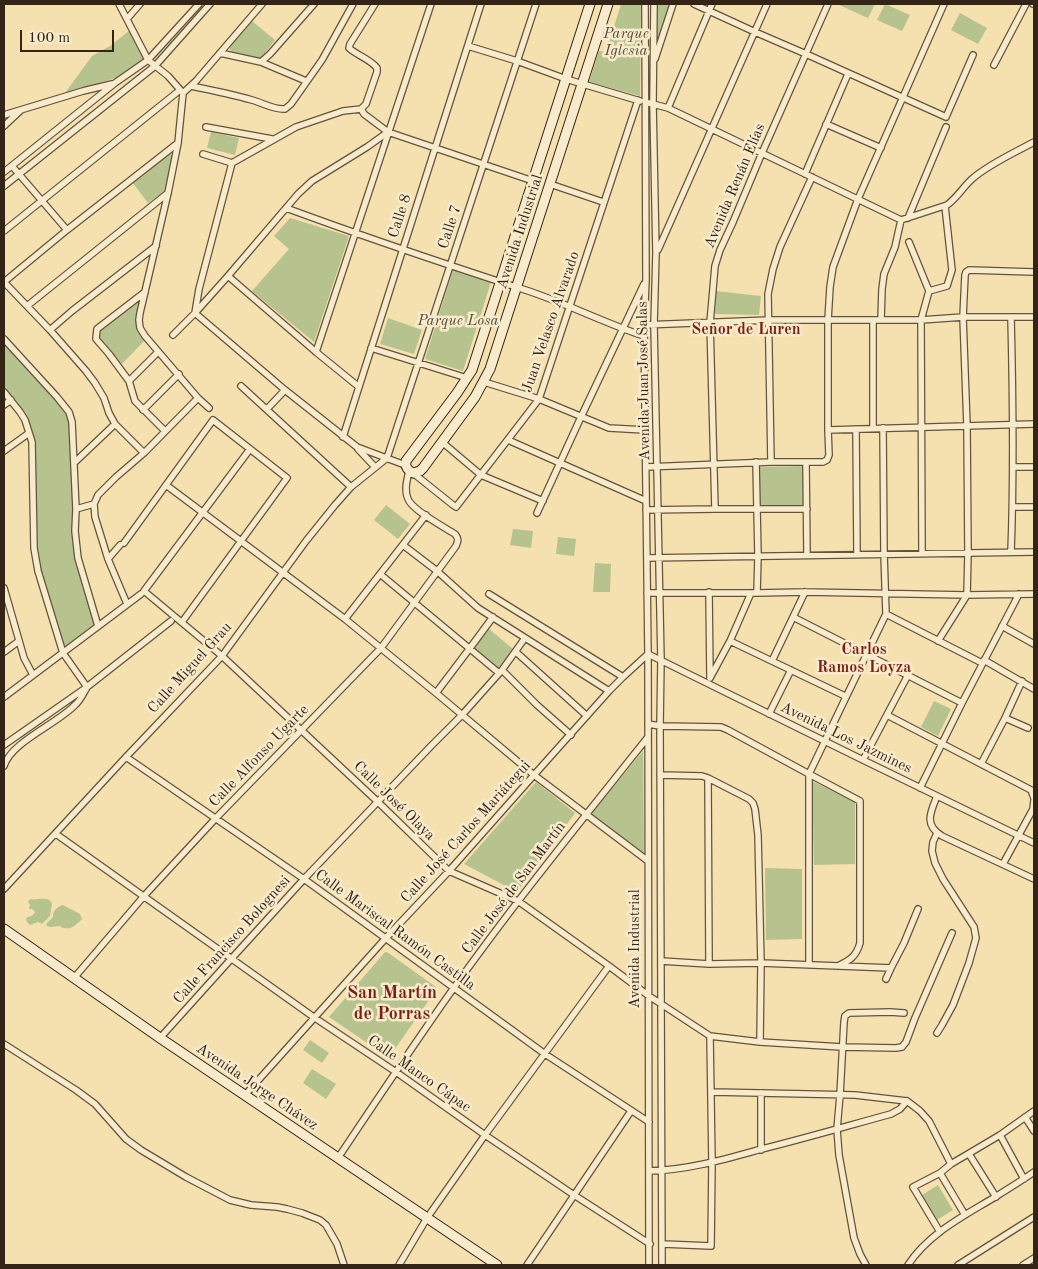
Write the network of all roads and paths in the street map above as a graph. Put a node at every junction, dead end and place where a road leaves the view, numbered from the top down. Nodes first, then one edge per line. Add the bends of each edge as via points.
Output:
1 (119, 4) edge
2 (140, 4) edge
3 (199, 4) edge
4 (210, 4) edge
5 (262, 4) edge
6 (314, 4) edge
7 (353, 4) edge
8 (375, 4) edge
9 (431, 4) edge
10 (481, 4) edge
11 (536, 4) edge
12 (590, 4) edge
13 (608, 4) edge
14 (645, 4) edge
15 (654, 4) edge
16 (673, 4) edge
17 (694, 4) edge
18 (712, 4) edge
19 (768, 4) edge
20 (828, 4) edge
21 (944, 4) edge
22 (1026, 4) edge
23 (709, 10) junction
24 (127, 19) junction
25 (755, 32) junction
26 (468, 46) junction
27 (220, 54) junction
28 (806, 54) junction
29 (973, 55) dead end
30 (148, 60) junction
31 (261, 62) junction
32 (517, 62) junction
33 (653, 65) junction
34 (994, 65) dead end
35 (155, 66) junction
36 (848, 74) junction
37 (566, 79) junction
38 (306, 81) junction
39 (115, 83) junction
40 (582, 84) junction
41 (191, 86) junction
42 (84, 91) junction
43 (182, 91) junction
44 (903, 97) junction
45 (638, 100) junction
46 (91, 102) junction
47 (645, 102) junction
48 (653, 104) junction
49 (361, 108) junction
50 (668, 108) junction
51 (21, 110) junction
52 (4, 115) edge
53 (826, 124) junction
54 (4, 126) edge
55 (206, 127) dead end
56 (946, 127) dead end
57 (712, 129) junction
58 (388, 132) junction
59 (272, 139) junction
60 (1034, 142) edge
61 (178, 143) junction
62 (881, 148) junction
63 (435, 149) junction
64 (762, 153) junction
65 (203, 154) dead end
66 (232, 163) junction
67 (483, 164) junction
68 (12, 166) junction
69 (4, 172) edge
70 (18, 174) junction
71 (805, 174) junction
72 (655, 176) junction
73 (646, 177) junction
74 (812, 177) junction
75 (533, 181) junction
76 (550, 184) junction
77 (4, 186) edge
78 (168, 194) junction
79 (858, 199) junction
80 (42, 200) junction
81 (603, 202) junction
82 (945, 206) junction
83 (286, 208) junction
84 (908, 218) junction
85 (901, 220) junction
86 (67, 230) junction
87 (4, 231) edge
88 (355, 233) junction
89 (909, 242) dead end
90 (156, 246) junction
91 (403, 250) junction
92 (656, 253) junction
93 (450, 264) junction
94 (1034, 272) edge
95 (228, 276) junction
96 (646, 280) junction
97 (4, 282) edge
98 (500, 282) junction
99 (517, 287) junction
100 (929, 291) junction
101 (145, 292) junction
102 (28, 306) junction
103 (570, 307) junction
104 (195, 313) junction
105 (1034, 317) edge
106 (964, 318) junction
107 (1011, 318) junction
108 (769, 320) junction
109 (828, 320) junction
110 (873, 320) junction
111 (881, 320) junction
112 (922, 320) junction
113 (710, 323) junction
114 (644, 325) junction
115 (654, 325) junction
116 (623, 329) junction
117 (50, 330) junction
118 (172, 335) dead end
119 (644, 336) junction
120 (4, 339) edge
121 (371, 348) junction
122 (158, 352) junction
123 (316, 352) junction
124 (418, 362) junction
125 (179, 374) junction
126 (467, 378) junction
127 (129, 381) junction
128 (484, 382) junction
129 (241, 386) dead end
130 (359, 387) junction
131 (285, 390) junction
132 (4, 392) edge
133 (198, 398) junction
134 (539, 399) junction
135 (11, 400) junction
136 (4, 405) edge
137 (208, 408) dead end
138 (267, 409) junction
139 (143, 410) junction
140 (581, 417) junction
141 (115, 424) junction
142 (1034, 424) edge
143 (1013, 425) junction
144 (967, 426) junction
145 (922, 427) junction
146 (873, 428) junction
147 (882, 428) junction
148 (856, 429) junction
149 (645, 430) junction
150 (828, 430) junction
151 (165, 431) junction
152 (30, 433) junction
153 (343, 437) junction
154 (508, 440) junction
155 (442, 442) junction
156 (357, 447) junction
157 (250, 449) junction
158 (4, 451) edge
159 (144, 454) junction
160 (387, 458) junction
161 (756, 462) junction
162 (771, 462) junction
163 (806, 462) junction
164 (74, 463) junction
165 (560, 463) junction
166 (713, 464) junction
167 (375, 467) junction
168 (646, 467) junction
169 (657, 467) junction
170 (1013, 467) junction
171 (1034, 467) edge
172 (409, 470) junction
173 (481, 475) junction
174 (166, 485) junction
175 (351, 488) junction
176 (543, 501) junction
177 (646, 501) junction
178 (94, 504) junction
179 (1013, 507) junction
180 (1034, 507) edge
181 (76, 508) junction
182 (715, 508) junction
183 (756, 509) junction
184 (807, 509) junction
185 (646, 510) junction
186 (658, 510) junction
187 (203, 513) junction
188 (537, 513) dead end
189 (426, 515) junction
190 (241, 541) junction
191 (403, 545) junction
192 (968, 552) junction
193 (1011, 552) junction
194 (1034, 552) edge
195 (922, 553) junction
196 (857, 554) junction
197 (884, 554) junction
198 (807, 555) junction
199 (758, 556) junction
200 (647, 558) junction
201 (659, 558) junction
202 (108, 559) junction
203 (437, 571) junction
204 (284, 572) junction
205 (380, 574) junction
206 (4, 588) edge
207 (710, 592) junction
208 (806, 592) junction
209 (143, 593) junction
210 (647, 593) junction
211 (660, 593) junction
212 (754, 593) junction
213 (489, 594) dead end
214 (885, 594) junction
215 (1019, 594) junction
216 (966, 595) junction
217 (1032, 596) edge
218 (415, 602) junction
219 (127, 604) junction
220 (6, 605) edge
221 (886, 614) junction
222 (492, 617) junction
223 (793, 617) junction
224 (345, 619) junction
225 (171, 621) dead end
226 (182, 622) junction
227 (98, 626) junction
228 (1002, 626) junction
229 (525, 638) junction
230 (19, 641) junction
231 (730, 641) junction
232 (938, 641) junction
233 (1034, 644) edge
234 (380, 648) junction
235 (470, 648) junction
236 (4, 652) edge
237 (516, 652) junction
238 (63, 653) junction
239 (648, 654) junction
240 (867, 654) junction
241 (222, 656) junction
242 (661, 659) junction
243 (772, 662) junction
244 (983, 662) junction
245 (791, 670) junction
246 (501, 672) junction
247 (33, 675) junction
248 (908, 675) junction
249 (623, 677) junction
250 (710, 681) junction
251 (1022, 681) junction
252 (87, 687) junction
253 (1034, 689) edge
254 (609, 691) junction
255 (436, 693) junction
256 (845, 696) junction
257 (4, 697) edge
258 (962, 703) junction
259 (769, 714) junction
260 (462, 715) junction
261 (887, 715) junction
262 (587, 716) junction
263 (1005, 718) junction
264 (648, 724) junction
265 (660, 726) junction
266 (1028, 728) dead end
267 (301, 730) junction
268 (570, 735) junction
269 (648, 737) junction
270 (825, 740) junction
271 (942, 744) junction
272 (4, 745) edge
273 (126, 757) junction
274 (863, 760) junction
275 (982, 764) junction
276 (4, 766) edge
277 (809, 774) junction
278 (534, 775) junction
279 (660, 775) junction
280 (708, 778) junction
281 (920, 788) junction
282 (937, 796) junction
283 (1034, 799) edge
284 (378, 802) junction
285 (586, 815) junction
286 (216, 818) junction
287 (937, 833) junction
288 (56, 834) junction
289 (1019, 835) junction
290 (1034, 843) edge
291 (648, 861) junction
292 (1003, 864) junction
293 (449, 871) junction
294 (1034, 879) edge
295 (304, 880) junction
296 (4, 889) edge
297 (144, 896) junction
298 (518, 901) junction
299 (918, 909) dead end
300 (4, 929) edge
301 (952, 933) dead end
302 (385, 939) junction
303 (232, 958) junction
304 (661, 961) junction
305 (761, 963) junction
306 (709, 964) junction
307 (809, 965) junction
308 (609, 966) junction
309 (838, 966) junction
310 (891, 968) junction
311 (74, 978) junction
312 (886, 979) dead end
313 (454, 988) junction
314 (649, 996) junction
315 (662, 1005) junction
316 (904, 1013) dead end
317 (315, 1018) junction
318 (937, 1033) dead end
319 (710, 1036) junction
320 (160, 1038) junction
321 (760, 1042) junction
322 (4, 1044) edge
323 (842, 1047) junction
324 (545, 1054) junction
325 (396, 1072) junction
326 (712, 1092) junction
327 (761, 1094) junction
328 (244, 1095) junction
329 (840, 1095) junction
330 (907, 1102) junction
331 (631, 1111) junction
332 (1034, 1111) edge
333 (1025, 1117) junction
334 (649, 1122) junction
335 (837, 1129) junction
336 (1034, 1131) edge
337 (1000, 1135) junction
338 (485, 1136) junction
339 (761, 1150) junction
340 (969, 1154) junction
341 (338, 1158) junction
342 (712, 1163) junction
343 (951, 1164) junction
344 (662, 1170) junction
345 (649, 1171) junction
346 (1034, 1172) edge
347 (940, 1173) junction
348 (1024, 1179) junction
349 (574, 1196) junction
350 (996, 1197) junction
351 (965, 1215) junction
352 (1034, 1217) edge
353 (426, 1218) junction
354 (940, 1232) junction
355 (650, 1244) junction
356 (663, 1244) junction
357 (1034, 1258) edge
358 (344, 1265) edge
359 (399, 1265) edge
360 (497, 1265) edge
361 (528, 1265) edge
362 (649, 1265) edge
363 (662, 1265) edge
364 (863, 1265) edge
365 (908, 1265) edge
366 (958, 1265) edge
367 (1023, 1265) edge

1 - 24 street
2 - 24 street
3 - 30 street
4 - 35 street
5 - 27 street
6 - 31 street
7 - 38 street via 322,60
8 - 49 street via 349,48 377,68 366,104
9 - 58 street
10 - 26 street, Calle 8
11 - 32 street, Calle 7
12 - 37 street, Avenida Industrial
13 - 40 street, Avenida Industrial
14 - 47 street, Avenida Juan José Salas
15 - 33 street, Avenida Juan José Salas
16 - 33 street
17 - 23 street
18 - 23 street
19 - 25 street
20 - 28 street, Avenida Renán Elías
21 - 44 street
22 - 34 street
23 - 25 street
23 - 50 street
24 - 30 street
25 - 28 street
25 - 57 street
26 - 32 street
26 - 63 street, Calle 8
27 - 31 street
27 - 41 street
28 - 36 street
28 - 64 street, Avenida Renán Elías
29 - 44 street via 946,117
30 - 35 street
30 - 39 street
31 - 38 street
32 - 37 street
32 - 67 street, Calle 7
33 - 48 street, Avenida Juan José Salas
35 - 43 street
35 - 70 street
36 - 44 street
36 - 53 street
37 - 40 street
37 - 75 street, Avenida Industrial
38 - 41 street via 291,104 279,110
39 - 42 street
39 - 46 street
40 - 45 street
40 - 76 street, Avenida Industrial
41 - 43 street
42 - 46 street
42 - 51 street
43 - 61 street
43 - 80 street
44 - 62 street
45 - 47 street
45 - 81 street, Juan Velasco Alvarado
46 - 68 street
47 - 48 street
47 - 73 street, Avenida Juan José Salas
48 - 50 street
48 - 72 street, Avenida Juan José Salas
49 - 58 street
49 - 59 street via 296,127
50 - 57 street
51 - 52 street
51 - 54 street
53 - 62 street
53 - 71 street
55 - 59 street
56 - 84 street
57 - 64 street
57 - 92 street
58 - 63 street
58 - 83 street via 312,181
58 - 88 street
59 - 66 street
60 - 82 street via 981,172
61 - 78 street
61 - 86 street
62 - 79 street
63 - 67 street
63 - 91 street, Calle 8
64 - 71 street
64 - 113 street, Avenida Renán Elías via 720,250 714,273
65 - 66 street
66 - 104 street
67 - 75 street
67 - 93 street, Calle 7
68 - 69 street
68 - 70 street
70 - 77 street
70 - 80 street
71 - 74 street
72 - 73 street
72 - 92 street, Avenida Juan José Salas
73 - 96 street, Avenida Juan José Salas
74 - 79 street
74 - 108 street via 776,259 768,294
75 - 98 street, Avenida Industrial
76 - 81 street
76 - 99 street, Avenida Industrial
78 - 90 street
78 - 102 street
79 - 85 street
79 - 109 street via 833,267
80 - 86 street
80 - 87 street
81 - 103 street, Juan Velasco Alvarado
82 - 84 street
82 - 100 street via 952,270 947,286
83 - 88 street
83 - 95 street
84 - 85 street
85 - 111 street via 895,248 884,274
86 - 97 street
88 - 91 street
88 - 123 street
89 - 100 street
90 - 101 street
90 - 117 street
91 - 93 street
91 - 121 street, Calle 8
92 - 96 street
92 - 115 street, Avenida Juan José Salas
93 - 98 street
93 - 124 street, Calle 7
94 - 106 street via 969,270 966,272
95 - 104 street
95 - 123 street
96 - 114 street, Avenida Juan José Salas
96 - 116 street
97 - 102 street
98 - 99 street
98 - 126 street, Avenida Industrial
99 - 103 street
99 - 128 street, Avenida Industrial
100 - 112 street
101 - 122 street via 140,328
101 - 127 street via 97,329 95,334
102 - 117 street
103 - 116 street
103 - 134 street, Juan Velasco Alvarado
104 - 118 street
104 - 131 street
105 - 107 street
106 - 107 street
106 - 112 street
106 - 144 street
107 - 143 street
108 - 109 street
108 - 113 street
108 - 162 street
109 - 110 street
109 - 150 street
110 - 111 street
110 - 146 street
111 - 112 street
112 - 145 street
113 - 115 street
113 - 166 street, Avenida Renán Elías
114 - 115 street
114 - 119 street, Avenida Juan José Salas
115 - 169 street, Avenida Juan José Salas
116 - 119 street
116 - 140 street
117 - 141 street via 95,383
119 - 149 street, Avenida Juan José Salas
120 - 164 street via 69,412
121 - 124 street
121 - 130 street, Calle 8
122 - 125 street
122 - 127 street
123 - 130 street
124 - 126 street
124 - 160 street, Calle 7
125 - 133 street
125 - 139 street
126 - 172 street, Avenida Industrial via 406,461
127 - 139 street via 135,401
128 - 134 street
128 - 155 street, Avenida Industrial
129 - 138 street
130 - 153 street, Calle 8
131 - 138 street
131 - 153 street
132 - 135 street
133 - 137 street
133 - 151 street
134 - 140 street
134 - 154 street, Juan Velasco Alvarado
135 - 136 street
135 - 152 street
138 - 175 street
139 - 151 street
140 - 149 street via 609,428
140 - 165 street
141 - 159 street
141 - 164 street
142 - 143 street
143 - 144 street
143 - 170 street
144 - 145 street
144 - 192 street
145 - 147 street
145 - 195 street
146 - 147 street
146 - 148 street
147 - 197 street
148 - 150 street
148 - 196 street
149 - 168 street, Avenida Juan José Salas
150 - 163 street via 830,455 827,460
151 - 159 street
152 - 158 street
152 - 238 street via 34,548
153 - 156 street
154 - 165 street
154 - 173 street, Juan Velasco Alvarado
155 - 172 street, Avenida Industrial via 420,471
155 - 173 street
156 - 160 street
156 - 167 street
157 - 174 street via 213,420
157 - 187 street
157 - 190 street via 287,478
159 - 178 street via 116,477
160 - 167 street, Calle Miguel Grau
160 - 172 street
161 - 162 street
161 - 166 street
161 - 183 street
162 - 163 street
163 - 184 street
164 - 181 street
165 - 176 street
165 - 177 street
166 - 169 street
166 - 182 street, Avenida Renán Elías
167 - 175 street, Calle Miguel Grau
168 - 169 street
168 - 177 street, Avenida Juan José Salas
169 - 186 street, Avenida Juan José Salas
170 - 171 street
170 - 179 street
172 - 173 street, Juan Velasco Alvarado via 456,507
172 - 189 street via 408,499
173 - 176 street
174 - 187 street
174 - 202 street
175 - 204 street, Calle Miguel Grau
176 - 188 street
177 - 185 street, Avenida Juan José Salas
178 - 181 street
178 - 202 street
179 - 180 street
179 - 193 street
181 - 227 street via 78,558
182 - 183 street
182 - 186 street
183 - 184 street
183 - 199 street
184 - 198 street
185 - 186 street
185 - 200 street, Avenida Juan José Salas
186 - 201 street, Avenida Juan José Salas
187 - 190 street
187 - 209 street
189 - 191 street
189 - 203 street, Calle Alfonso Ugarte via 455,534 458,540
190 - 204 street
190 - 226 street
191 - 203 street
191 - 205 street
192 - 193 street
192 - 195 street
192 - 216 street
193 - 194 street
195 - 197 street
196 - 197 street
196 - 198 street
197 - 214 street
198 - 199 street
199 - 201 street
199 - 212 street
200 - 201 street
200 - 210 street, Avenida Juan José Salas
201 - 211 street, Avenida Juan José Salas
202 - 219 street
203 - 218 street, Calle Alfonso Ugarte
203 - 222 street
204 - 224 street
204 - 241 street, Calle Miguel Grau
205 - 218 street
205 - 224 street
206 - 220 street
207 - 211 street
207 - 212 street
207 - 250 street
208 - 212 street
208 - 214 street
208 - 223 street
209 - 219 street
209 - 226 street, Calle José Olaya
210 - 211 street
210 - 239 street, Avenida Juan José Salas
211 - 242 street, Avenida Juan José Salas
212 - 231 street
213 - 249 street
214 - 216 street
214 - 221 street
215 - 216 street
215 - 217 street
215 - 228 street
216 - 232 street
218 - 234 street, Calle Alfonso Ugarte
218 - 235 street
219 - 227 street
220 - 230 street
221 - 232 street
221 - 240 street
222 - 229 street
222 - 235 street
223 - 240 street
223 - 243 street
224 - 234 street
225 - 252 street
226 - 241 street, Calle José Olaya
227 - 238 street
228 - 233 street
228 - 244 street
229 - 237 street, Calle Francisco Bolognesi
229 - 254 street
230 - 236 street
230 - 247 street
231 - 243 street
231 - 250 street
232 - 244 street
234 - 255 street
234 - 267 street, Calle Alfonso Ugarte
235 - 246 street
235 - 255 street
237 - 246 street, Calle Francisco Bolognesi
237 - 262 street
238 - 247 street
238 - 252 street
239 - 242 street, Avenida Los Jazmines
239 - 249 street, Calle José Carlos Mariátegui
239 - 264 street, Avenida Industrial
240 - 248 street
240 - 256 street
241 - 267 street, Calle José Olaya
241 - 273 street, Calle Miguel Grau
242 - 250 street, Avenida Los Jazmines
242 - 265 street, Avenida Juan José Salas
243 - 245 street
244 - 251 street
244 - 258 street
245 - 256 street
245 - 259 street
246 - 260 street, Calle Francisco Bolognesi
246 - 268 street
247 - 257 street
248 - 258 street
248 - 261 street
249 - 254 street, Calle José Carlos Mariátegui
250 - 259 street, Avenida Los Jazmines
251 - 253 street
251 - 263 street
252 - 272 street
252 - 276 street via 76,705 24,742
254 - 262 street, Calle José Carlos Mariátegui
255 - 260 street
256 - 270 street
258 - 271 street
259 - 270 street, Avenida Los Jazmines
260 - 278 street
260 - 284 street, Calle Francisco Bolognesi
261 - 271 street
261 - 274 street
262 - 268 street, Calle José Carlos Mariátegui
263 - 266 street
263 - 275 street
264 - 265 street
264 - 269 street, Avenida Industrial
265 - 277 street via 720,727
265 - 279 street, Avenida Juan José Salas
267 - 284 street, Calle José Olaya
267 - 286 street, Calle Alfonso Ugarte
268 - 278 street, Calle José Carlos Mariátegui
269 - 285 street, Calle José de San Martín
269 - 291 street, Avenida Industrial
270 - 274 street, Avenida Los Jazmines
270 - 277 street
271 - 275 street
271 - 281 street
273 - 286 street, Calle Mariscal Ramón Castilla
273 - 288 street, Calle Miguel Grau
274 - 281 street, Avenida Los Jazmines
275 - 283 street via 1031,790
277 - 307 street
277 - 309 street via 860,801 860,943 851,959
278 - 285 street
278 - 293 street, Calle José Carlos Mariátegui
279 - 280 street
279 - 304 street, Avenida Juan José Salas
280 - 305 street via 749,799 755,809
280 - 306 street
281 - 282 street, Avenida Los Jazmines
282 - 287 street via 930,821
282 - 289 street, Avenida Los Jazmines
283 - 289 street via 1033,808
284 - 293 street, Calle José Olaya
284 - 295 street, Calle Francisco Bolognesi
285 - 291 street
285 - 298 street, Calle José de San Martín
286 - 295 street, Calle Mariscal Ramón Castilla
286 - 297 street, Calle Alfonso Ugarte
287 - 292 street
287 - 318 street via 932,851 935,863 974,927 976,938 953,1005
288 - 296 street, Calle Miguel Grau
288 - 297 street, Calle Manco Cápac
289 - 290 street, Avenida Los Jazmines
289 - 292 street
291 - 314 street, Avenida Industrial
292 - 294 street
293 - 298 street, Calle José Olaya
293 - 302 street, Calle José Carlos Mariátegui
295 - 302 street, Calle Mariscal Ramón Castilla
295 - 303 street, Calle Francisco Bolognesi
297 - 303 street, Calle Manco Cápac
297 - 311 street, Calle Alfonso Ugarte
298 - 308 street, Calle José Olaya
298 - 313 street, Calle José de San Martín
299 - 310 street
300 - 311 street, Avenida Jorge Chávez
301 - 323 street via 902,1047
302 - 313 street, Calle Mariscal Ramón Castilla
302 - 317 street, Calle José Carlos Mariátegui
303 - 317 street, Calle Manco Cápac
303 - 320 street, Calle Francisco Bolognesi
304 - 306 street
304 - 315 street, Avenida Juan José Salas
305 - 306 street
305 - 307 street
305 - 321 street
307 - 309 street
308 - 314 street, Calle José Olaya
308 - 324 street
309 - 310 street
310 - 312 street
311 - 320 street, Avenida Jorge Chávez
313 - 324 street, Calle Mariscal Ramón Castilla
313 - 325 street, Calle José de San Martín
314 - 315 street, Calle José Olaya
314 - 334 street, Avenida Industrial
315 - 319 street, Calle José Olaya
315 - 344 street, Avenida Juan José Salas
316 - 323 street via 849,1013 845,1016
317 - 325 street, Calle Manco Cápac
317 - 328 street, Calle José Carlos Mariátegui
319 - 321 street
319 - 326 street
320 - 328 street, Avenida Jorge Chávez
321 - 323 street
322 - 358 street via 76,1090 99,1108 126,1139 186,1177 230,1200 287,1209 320,1220 334,1238
323 - 329 street
324 - 331 street, Calle Mariscal Ramón Castilla
324 - 338 street
325 - 338 street, Calle Manco Cápac
325 - 341 street, Calle José de San Martín
326 - 327 street
326 - 342 street
327 - 329 street
327 - 339 street
328 - 341 street, Avenida Jorge Chávez
329 - 330 street
329 - 335 street
330 - 335 street via 891,1114
330 - 343 street via 929,1121
331 - 334 street, Calle Mariscal Ramón Castilla
331 - 349 street
332 - 333 street
333 - 336 street
333 - 337 street
334 - 345 street, Avenida Industrial
335 - 339 street
335 - 364 street via 838,1155 854,1238
337 - 340 street
337 - 348 street
338 - 349 street, Calle Manco Cápac
338 - 353 street
339 - 342 street
340 - 343 street
340 - 350 street
341 - 353 street, Avenida Jorge Chávez
342 - 344 street
342 - 356 street via 711,1246
343 - 347 street
344 - 345 street
344 - 356 street, Avenida Juan José Salas
345 - 355 street, Avenida Industrial
346 - 348 street
347 - 351 street
347 - 354 street via 913,1187
348 - 350 street
349 - 355 street, Calle Manco Cápac
349 - 361 street
350 - 351 street
351 - 354 street
352 - 366 street
353 - 359 street
353 - 360 street, Avenida Jorge Chávez
354 - 365 street via 918,1250
355 - 362 street
356 - 363 street, Avenida Juan José Salas
357 - 367 street

